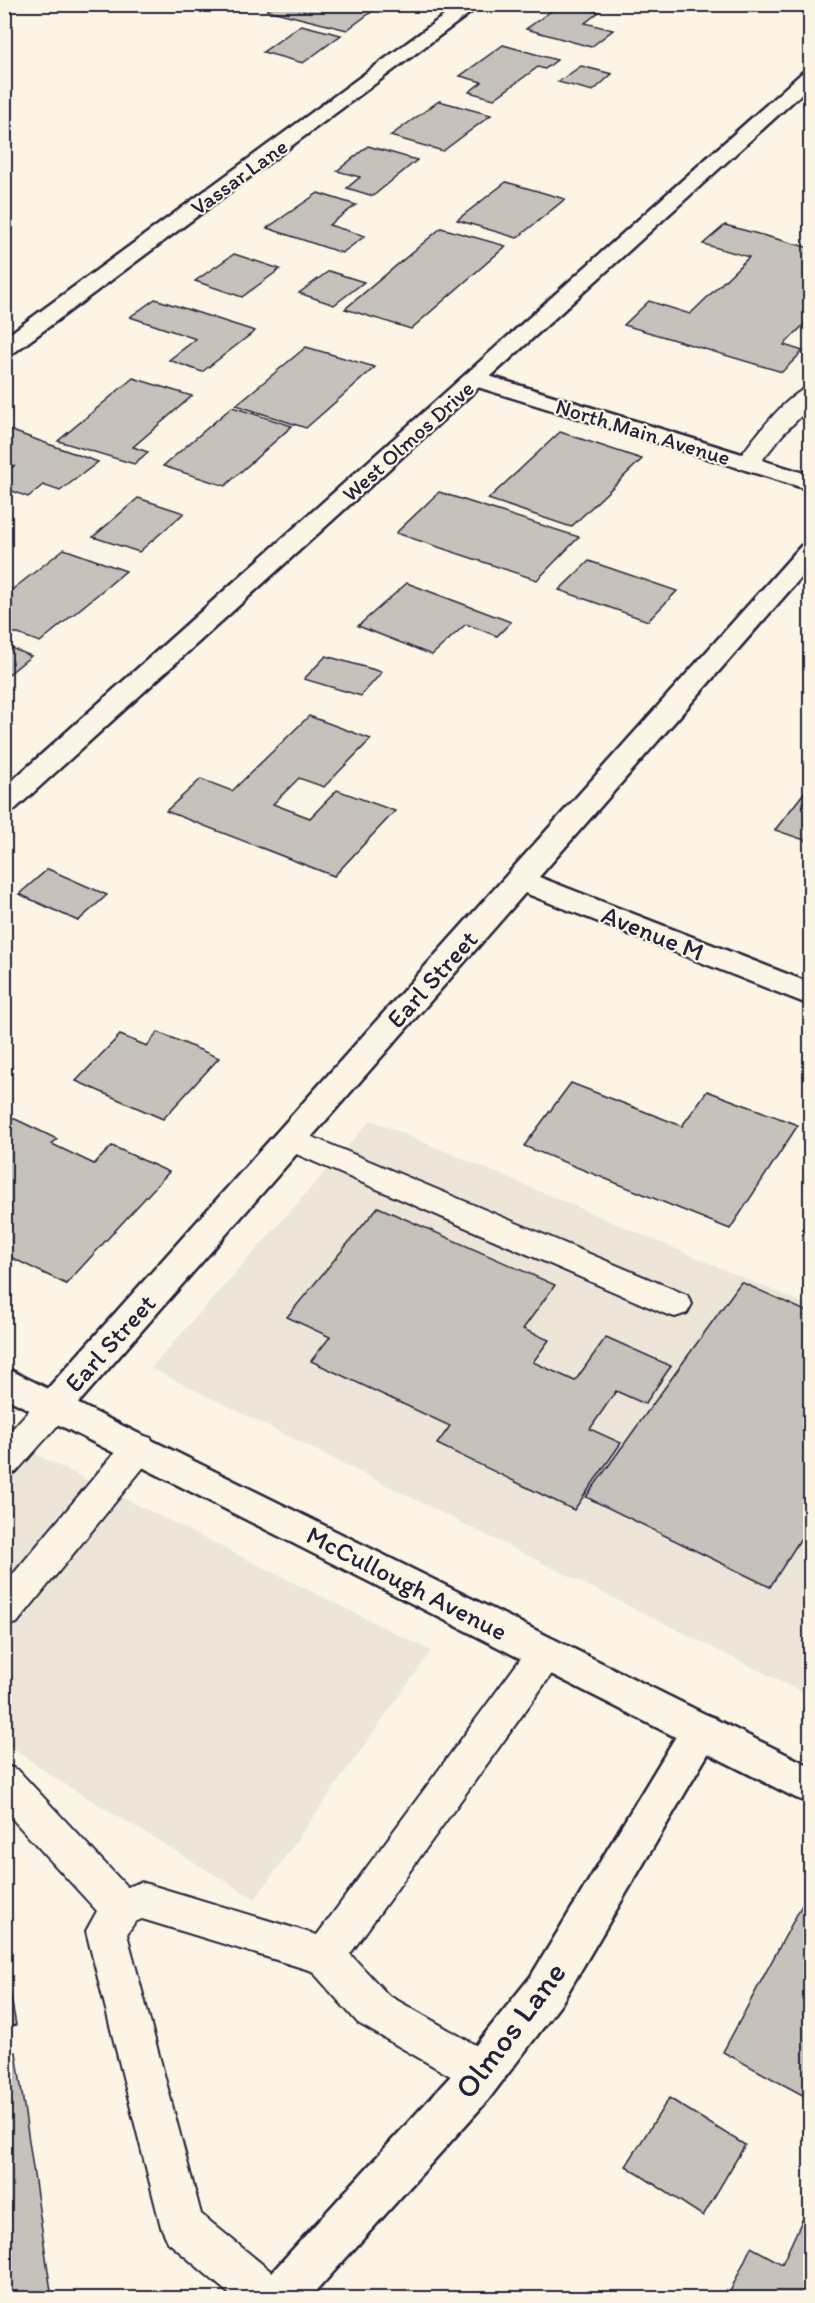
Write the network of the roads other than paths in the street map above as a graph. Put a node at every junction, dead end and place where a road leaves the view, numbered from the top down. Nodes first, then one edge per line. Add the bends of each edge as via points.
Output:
1 (473, 4) edge
2 (810, 76) edge
3 (4, 349) edge
4 (476, 379) junction
5 (810, 393) edge
6 (747, 464) junction
7 (810, 483) edge
8 (810, 552) edge
9 (4, 804) edge
10 (520, 880) junction
11 (799, 990) edge
12 (291, 1139) junction
13 (675, 1304) dead end
14 (4, 1381) edge
15 (54, 1406) junction
16 (139, 1448) junction
17 (5, 1461) edge
18 (4, 1612) edge
19 (546, 1653) junction
20 (701, 1730) junction
21 (4, 1782) edge
22 (810, 1785) edge
23 (121, 1909) junction
24 (325, 1956) junction
25 (483, 2072) junction
26 (268, 2298) edge
27 (279, 2298) edge

1 - 3 street, Vassar Lane
2 - 4 street, West Olmos Drive
4 - 6 street, North Main Avenue
4 - 9 street, West Olmos Drive
5 - 6 lane
6 - 7 street, North Main Avenue
8 - 10 street, Earl Street
10 - 11 street, Avenue M
10 - 12 street, Earl Street
12 - 13 lane
12 - 15 street, Earl Street
14 - 15 street, McCullough Avenue
15 - 16 street, McCullough Avenue
15 - 17 lane
16 - 18 lane
16 - 19 street, McCullough Avenue
19 - 20 street, McCullough Avenue
19 - 24 lane
20 - 22 street, McCullough Avenue
20 - 25 street, Olmos Lane via 546,1990
21 - 23 lane
23 - 24 lane via 141,1900
23 - 26 lane via 106,1931 183,2227
24 - 25 lane via 373,2009
25 - 27 street, Olmos Lane

